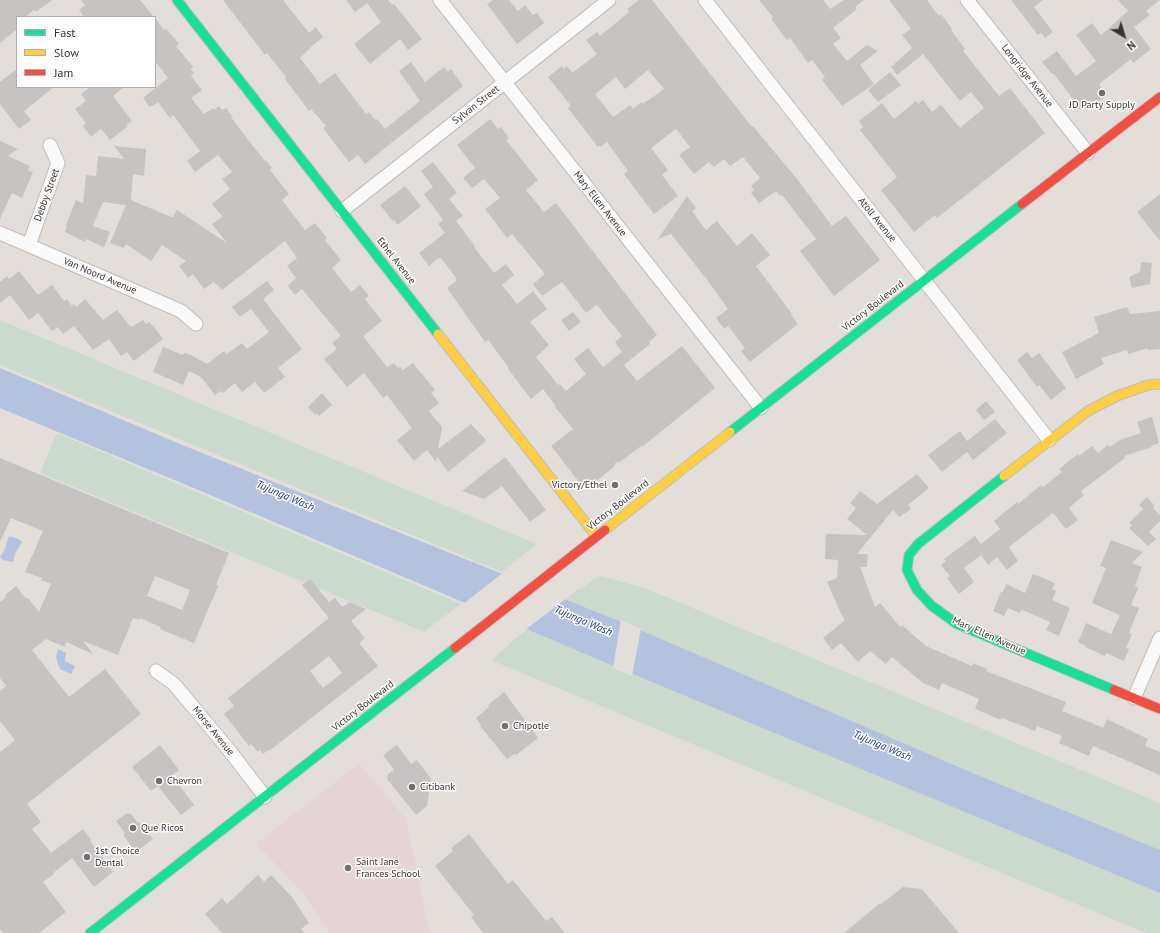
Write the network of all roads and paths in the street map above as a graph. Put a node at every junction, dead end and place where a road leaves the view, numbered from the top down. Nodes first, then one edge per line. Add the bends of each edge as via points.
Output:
1 (177, 0) edge
2 (440, 0) edge
3 (609, 0) edge
4 (706, 0) edge
5 (967, 0) edge
6 (505, 82) junction
7 (1160, 97) edge
8 (50, 145) dead end
9 (1088, 153) junction
10 (342, 211) junction
11 (0, 233) edge
12 (29, 245) junction
13 (925, 280) junction
14 (196, 324) dead end
15 (1160, 384) edge
16 (761, 408) junction
17 (1049, 440) junction
18 (596, 536) junction
19 (1160, 638) edge
20 (156, 671) dead end
21 (1134, 698) junction
22 (1160, 709) edge
23 (265, 797) junction
24 (90, 933) edge

1 - 10 main road, Ethel Avenue
2 - 6 street, Mary Ellen Avenue
3 - 6 street, Sylvan Street
4 - 13 street, Atoll Avenue
5 - 9 street, Longridge Avenue
6 - 10 street, Sylvan Street
6 - 16 street, Mary Ellen Avenue
7 - 9 main road, Victory Boulevard
8 - 12 street, Debby Street via 58,163
9 - 13 main road, Victory Boulevard
10 - 18 main road, Ethel Avenue
11 - 12 street, Van Noord Avenue
12 - 14 street, Van Noord Avenue via 181,311
13 - 16 main road, Victory Boulevard
13 - 17 street, Atoll Avenue
15 - 17 main road via 1117,396 1088,411
16 - 18 main road, Victory Boulevard
17 - 21 main road, Mary Ellen Avenue via 918,544 909,555 907,570 917,590 932,606 957,624
18 - 23 main road, Victory Boulevard
19 - 21 street
20 - 23 street, Morse Avenue via 174,684
21 - 22 main road, Mary Ellen Avenue
23 - 24 main road, Victory Boulevard

